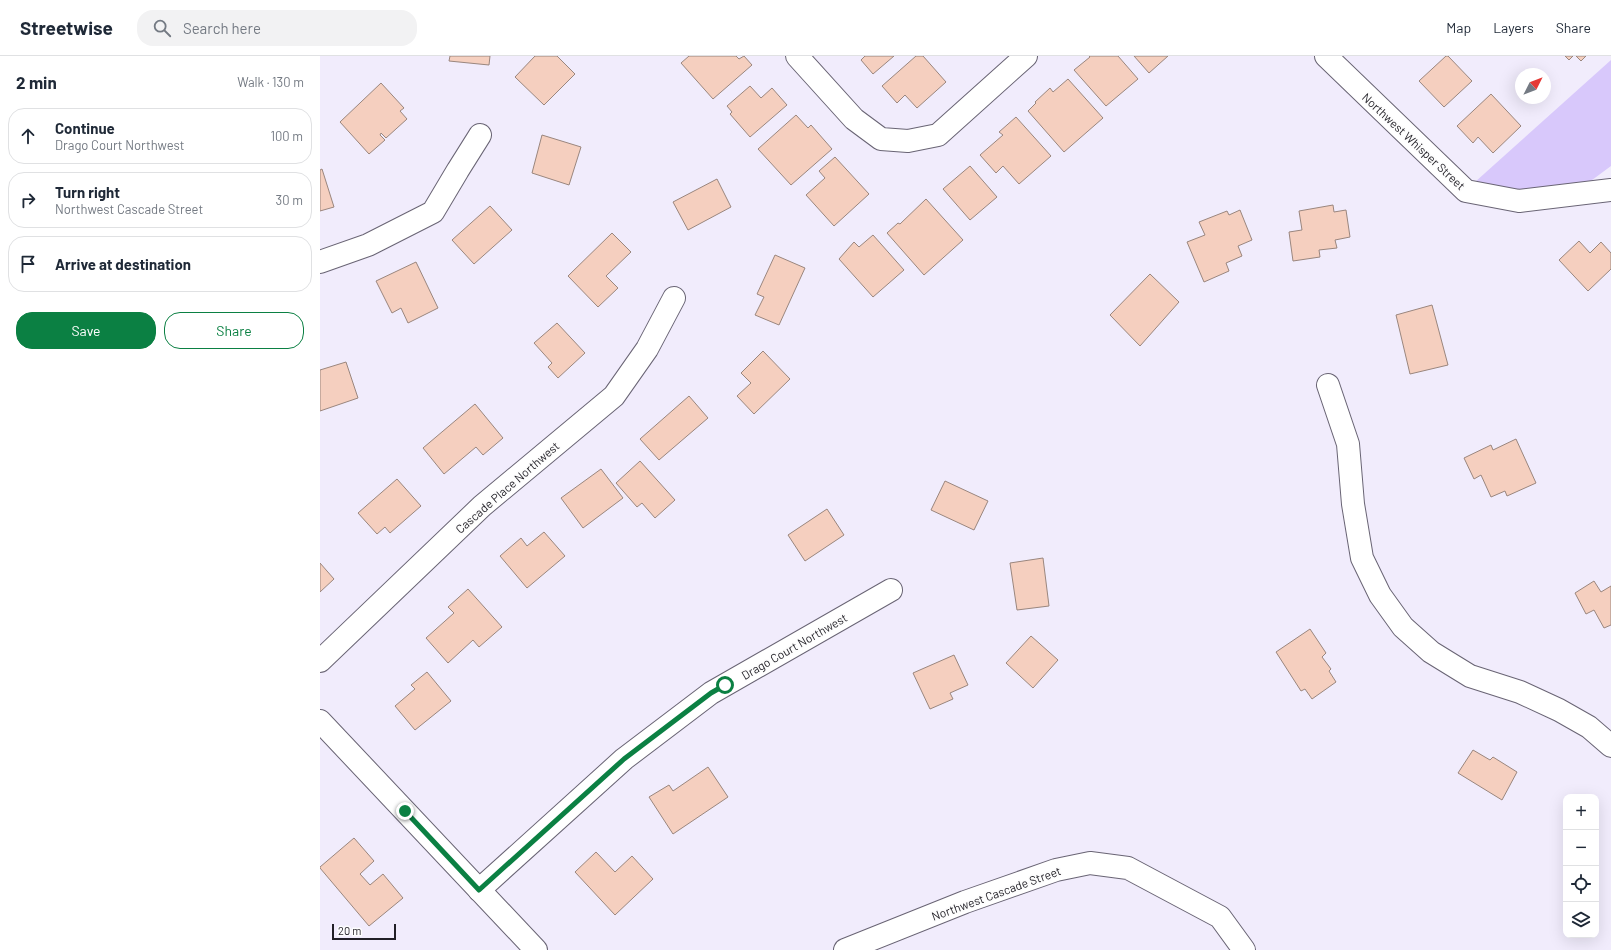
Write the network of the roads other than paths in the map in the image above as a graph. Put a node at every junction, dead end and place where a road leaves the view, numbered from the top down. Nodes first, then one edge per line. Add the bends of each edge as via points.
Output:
1 (797, 56) edge
2 (1026, 56) edge
3 (1326, 56) edge
4 (480, 135) dead end
5 (1611, 190) edge
6 (320, 262) edge
7 (674, 298) dead end
8 (1328, 385) dead end
9 (892, 590) dead end
10 (320, 662) edge
11 (320, 721) edge
12 (1611, 746) edge
13 (479, 890) junction
14 (536, 950) edge
15 (845, 950) edge
16 (1244, 950) edge

1 - 2 street via 854,119 881,139 908,141 938,135
3 - 5 street, Northwest Whisper Street via 1466,191 1519,201
4 - 6 street via 433,212 368,245
7 - 10 street, Cascade Place Northwest via 647,349 614,396 482,506
8 - 12 street via 1348,444 1353,504 1362,558 1380,595 1402,626 1431,652 1470,676 1520,692 1559,710 1590,727
9 - 13 street, Drago Court Northwest via 711,693 624,759
11 - 13 street
13 - 14 street
15 - 16 street, Northwest Cascade Street via 965,902 1056,870 1090,863 1128,868 1220,917

